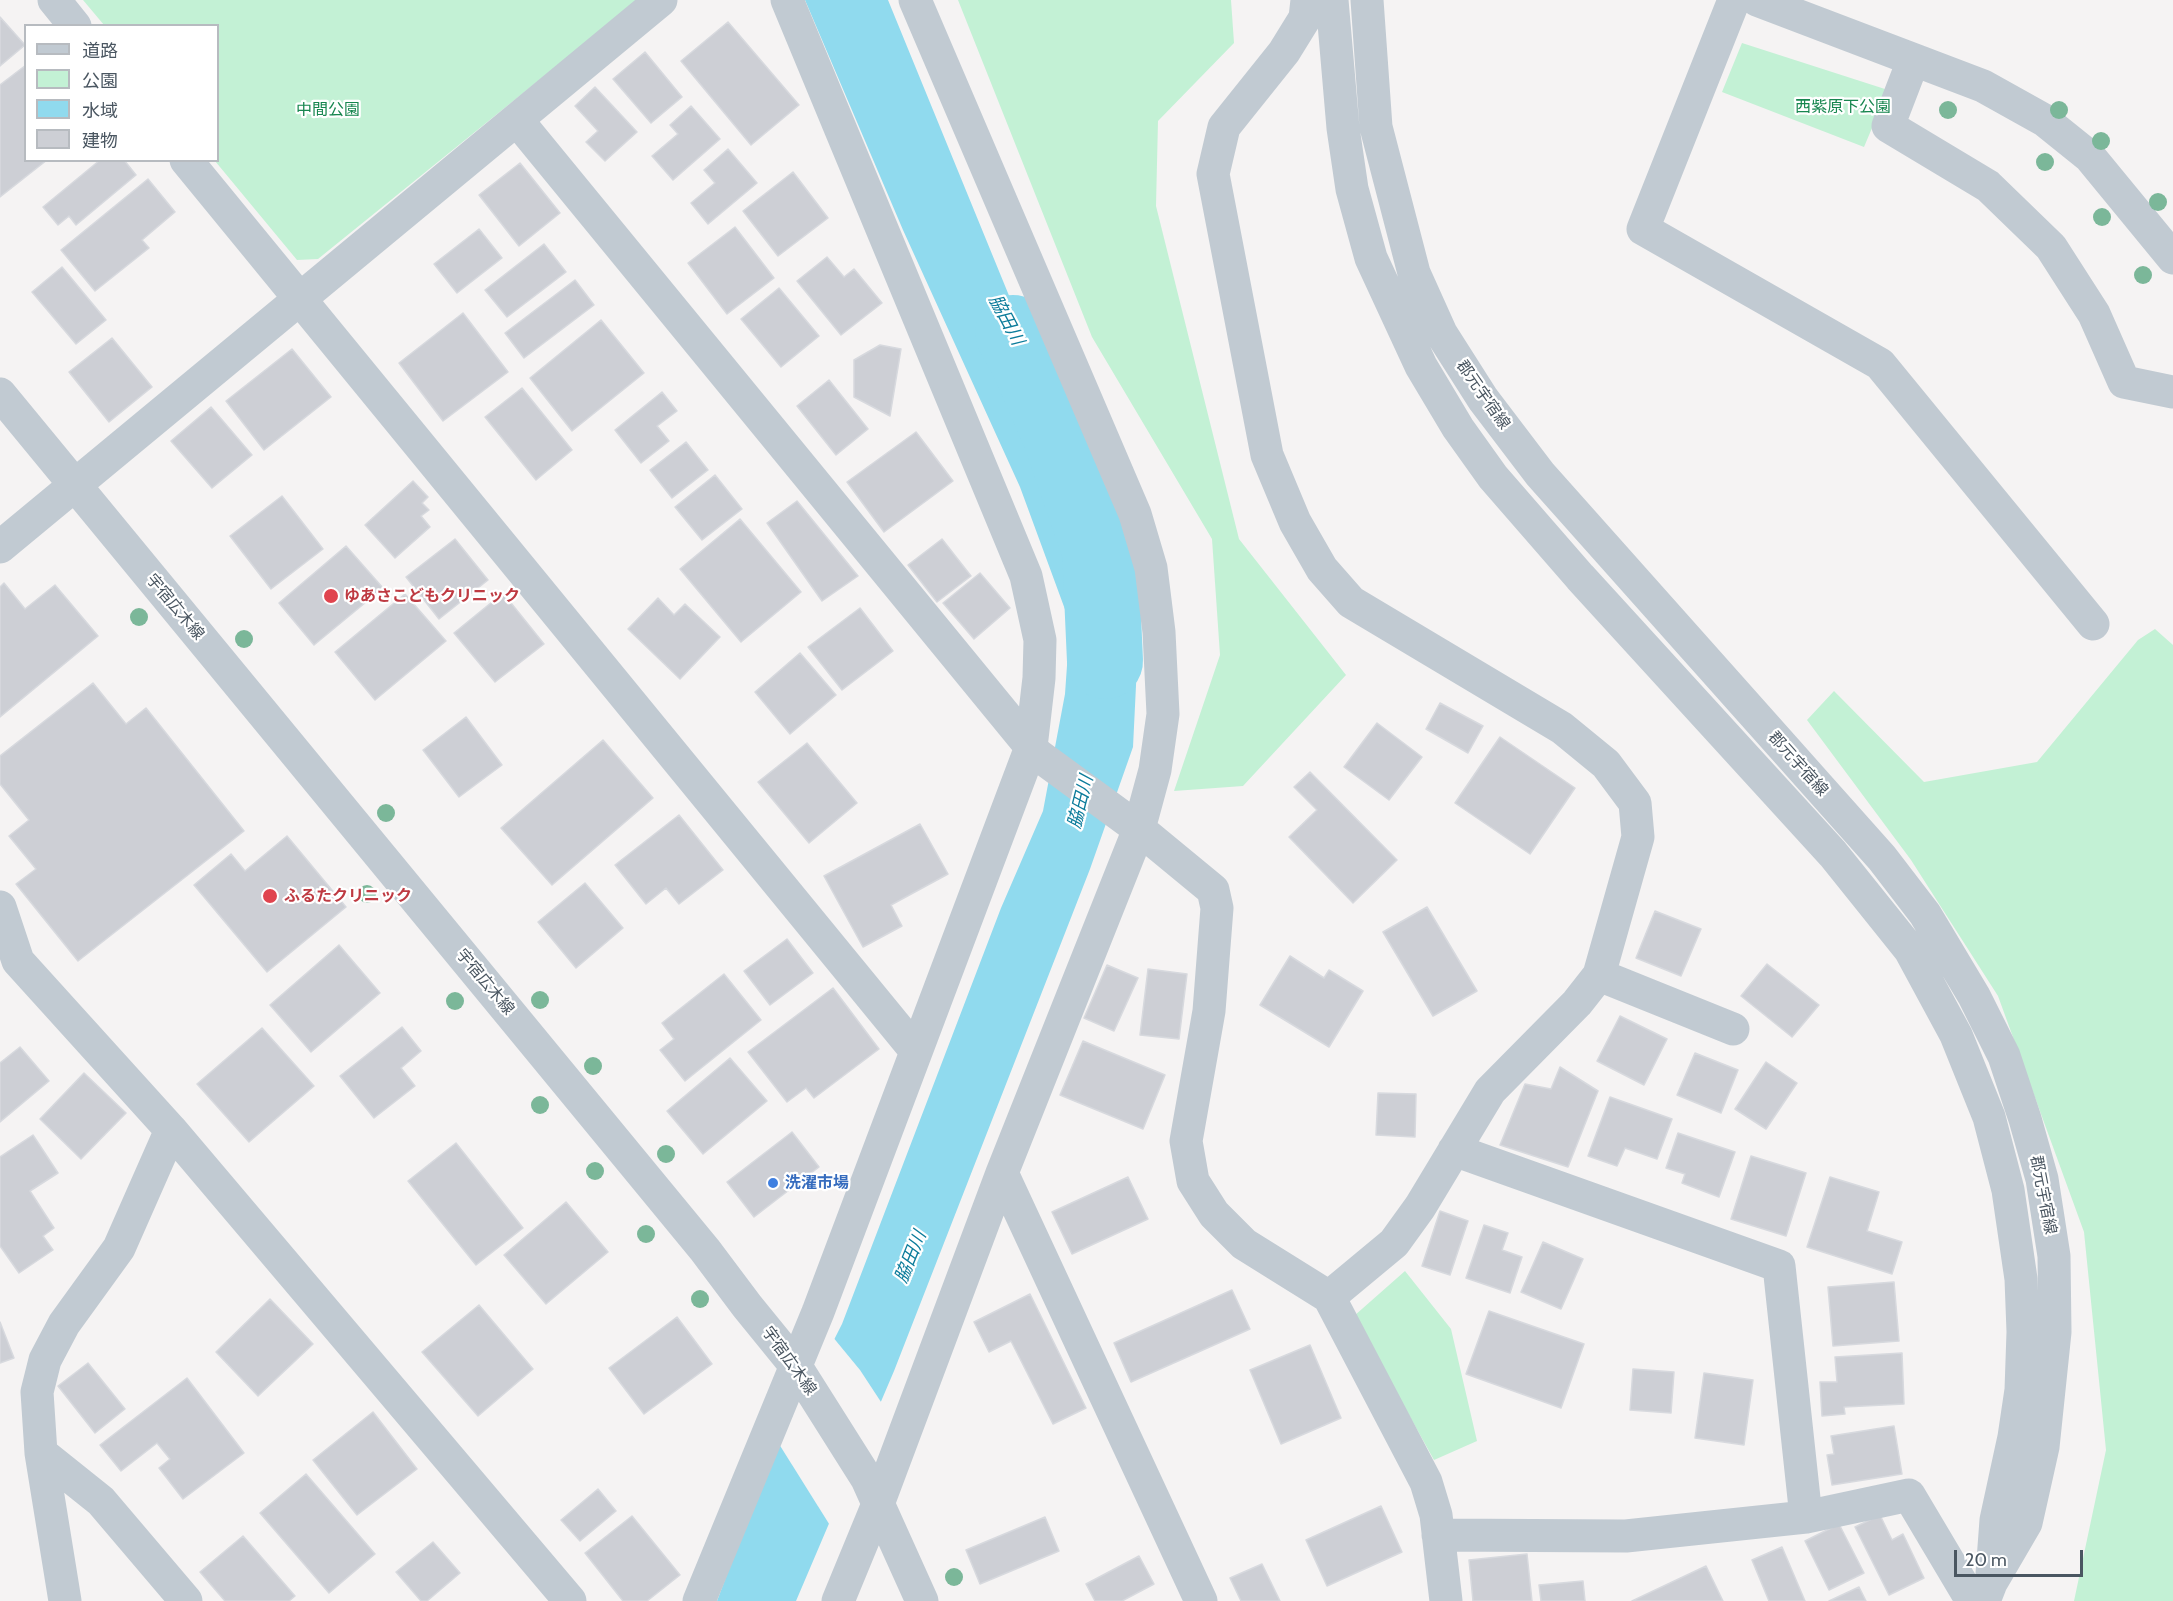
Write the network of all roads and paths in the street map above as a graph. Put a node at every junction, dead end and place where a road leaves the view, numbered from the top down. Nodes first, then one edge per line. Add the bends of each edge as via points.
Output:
1 (54, 0) edge
2 (661, 0) edge
3 (787, 0) edge
4 (915, 0) edge
5 (1307, 0) edge
6 (1332, 0) edge
7 (1367, 0) edge
8 (1734, 0) edge
9 (1757, 0) edge
10 (73, 24) edge
11 (1913, 61) junction
12 (518, 120) junction
13 (188, 162) edge
14 (2173, 258) edge
15 (300, 299) junction
16 (2173, 392) edge
17 (0, 394) edge
18 (75, 485) junction
19 (0, 547) edge
20 (2093, 624) dead end
21 (1035, 751) junction
22 (1129, 823) junction
23 (0, 907) edge
24 (1599, 975) junction
25 (1732, 1029) dead end
26 (916, 1051) junction
27 (171, 1130) junction
28 (1454, 1150) junction
29 (1002, 1173) junction
30 (1329, 1297) junction
31 (800, 1371) junction
32 (41, 1453) junction
33 (873, 1491) junction
34 (1806, 1517) junction
35 (1438, 1535) junction
36 (1983, 1595) edge
37 (64, 1601) edge
38 (186, 1601) edge
39 (570, 1601) edge
40 (699, 1601) edge
41 (838, 1601) edge
42 (922, 1601) edge
43 (1201, 1601) edge
44 (1446, 1601) edge

1 - 10 street
2 - 12 street
3 - 21 street via 1026,576 1040,640
4 - 22 street via 1135,514 1151,568 1160,632 1163,714 1155,771
5 - 24 street via 1305,18 1284,52 1224,127 1213,174 1268,455 1295,522 1322,569 1351,602 1562,728 1606,764 1635,803 1638,837
6 - 36 street, 郡元宇宿線 via 1342,128 1352,189 1371,258 1421,366 1458,428 1492,477 1580,577 1833,854 1910,950 1956,1035 1989,1117 2008,1190 2021,1280 2021,1390
7 - 36 street, 郡元宇宿線 via 1376,127 1414,273 1441,333 1483,399 1540,474 1882,858 1925,914 2004,1056 2042,1179 2054,1256 2055,1332 2043,1447 2026,1523
8 - 20 street via 1643,229 1880,364
9 - 11 street
11 - 14 street via 1983,86 2044,120 2090,157
11 - 16 street via 1888,126 1988,186 2051,247 2094,314 2124,382
12 - 15 street
12 - 21 street
13 - 15 street
15 - 18 street
15 - 26 street
17 - 18 street, 宇宿広木線
18 - 19 street
18 - 31 street, 宇宿広木線 via 705,1250
21 - 22 street
21 - 26 street
22 - 29 street
22 - 30 street via 1213,890 1217,908 1209,1011 1186,1141 1194,1181 1214,1214 1244,1244
23 - 27 street via 18,961
24 - 25 street
24 - 28 street via 1577,1003 1490,1091
26 - 31 street via 818,1312
27 - 32 street via 119,1248 64,1324 45,1360 37,1392
27 - 39 street
28 - 30 street via 1395,1243
28 - 34 street via 1779,1266
29 - 33 street
29 - 43 street
30 - 35 street via 1426,1482
31 - 33 street, 宇宿広木線
31 - 40 street
32 - 37 street
32 - 38 street via 100,1501
33 - 41 street
33 - 42 street, 宇宿広木線
34 - 35 street via 1626,1536
34 - 36 street via 1909,1495
35 - 44 street

